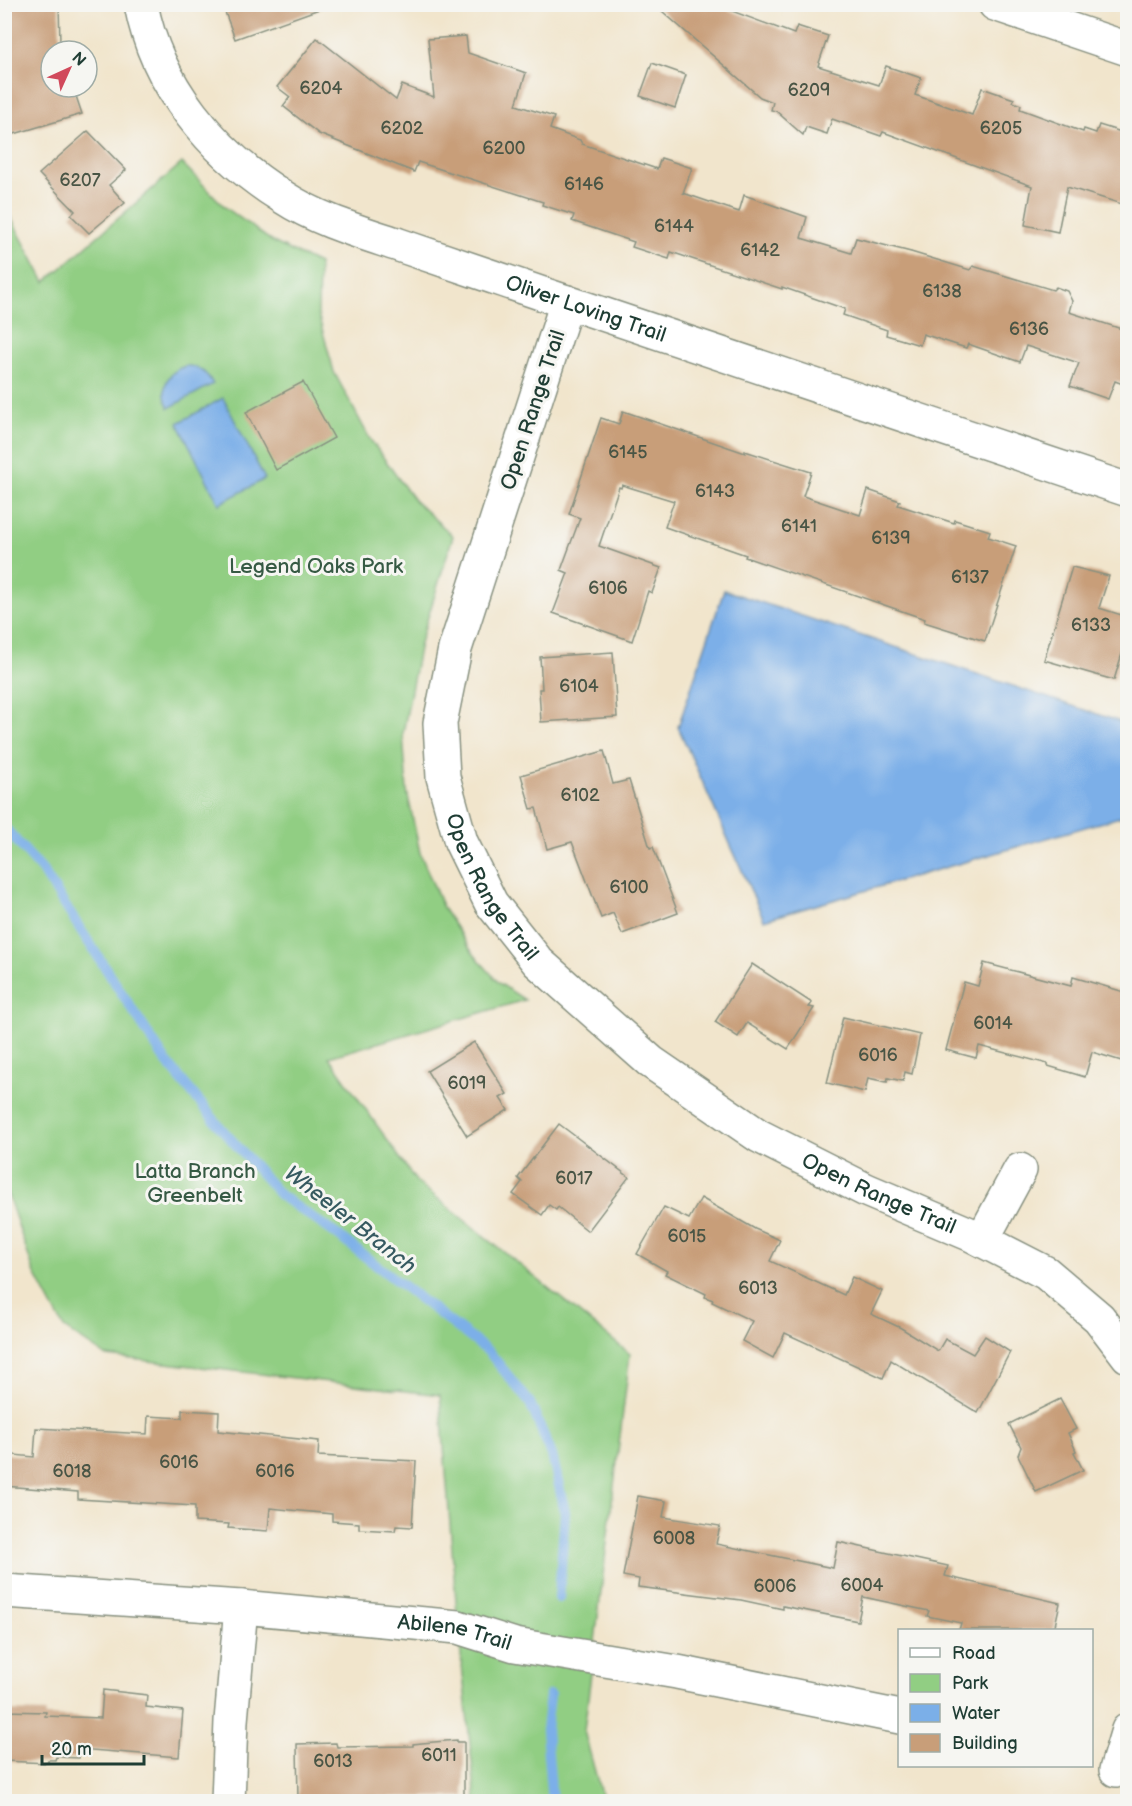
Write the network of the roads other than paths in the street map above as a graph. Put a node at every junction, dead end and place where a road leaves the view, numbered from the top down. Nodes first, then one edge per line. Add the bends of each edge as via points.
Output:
1 (141, 4) edge
2 (995, 4) edge
3 (1128, 49) edge
4 (567, 302) junction
5 (1128, 489) edge
6 (1020, 1170) dead end
7 (982, 1240) junction
8 (1128, 1356) edge
9 (4, 1591) edge
10 (241, 1607) junction
11 (898, 1717) edge
12 (1128, 1730) edge
13 (1112, 1769) edge
14 (228, 1802) edge

1 - 4 street, Oliver Loving Trail via 156,54 197,123 229,156 274,191 350,229
2 - 3 street
4 - 5 street, Oliver Loving Trail
4 - 7 street, Open Range Trail via 454,650 440,723 442,777 460,842 491,903 538,962 651,1062 759,1137 866,1190
6 - 7 street, Open Range Trail
7 - 8 street, Open Range Trail via 1046,1273 1099,1318
9 - 10 street, Abilene Trail
10 - 11 street, Abilene Trail via 458,1627 515,1645 676,1672
10 - 14 street
12 - 13 street

